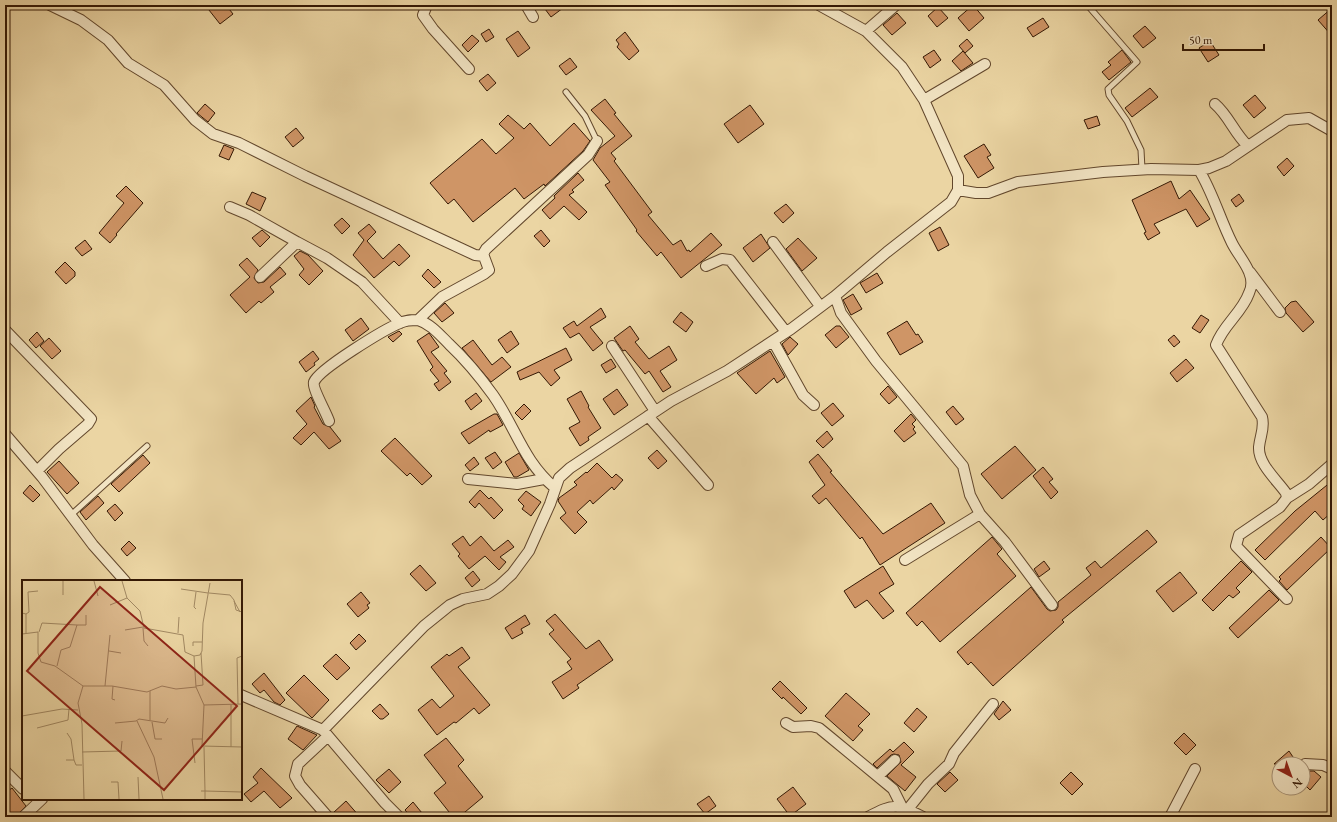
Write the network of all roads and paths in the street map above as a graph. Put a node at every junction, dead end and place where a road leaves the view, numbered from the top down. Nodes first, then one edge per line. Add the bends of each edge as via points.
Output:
1 (50, 5) edge
2 (427, 5) edge
3 (526, 5) edge
4 (819, 5) edge
5 (896, 5) edge
6 (1090, 8) dead end
7 (533, 17) dead end
8 (866, 31) junction
9 (985, 64) dead end
10 (469, 69) dead end
11 (566, 92) dead end
12 (924, 100) junction
13 (1215, 104) dead end
14 (1332, 131) edge
15 (597, 141) joint
16 (1248, 146) junction
17 (1142, 169) junction
18 (1199, 170) junction
19 (958, 190) junction
20 (230, 208) dead end
21 (297, 242) junction
22 (773, 242) dead end
23 (484, 256) junction
24 (706, 266) dead end
25 (1249, 271) junction
26 (260, 277) dead end
27 (835, 296) junction
28 (820, 306) junction
29 (1280, 312) dead end
30 (418, 320) junction
31 (400, 323) junction
32 (5, 330) edge
33 (786, 332) junction
34 (773, 341) junction
35 (612, 346) dead end
36 (814, 405) dead end
37 (652, 413) junction
38 (329, 421) dead end
39 (5, 434) edge
40 (147, 446) dead end
41 (1332, 464) edge
42 (37, 471) junction
43 (468, 479) dead end
44 (544, 479) junction
45 (708, 485) dead end
46 (556, 488) junction
47 (1287, 498) junction
48 (980, 514) junction
49 (71, 516) junction
50 (905, 560) dead end
51 (124, 580) edge
52 (1287, 599) dead end
53 (1052, 606) dead end
54 (242, 695) edge
55 (993, 704) dead end
56 (786, 723) dead end
57 (325, 733) junction
58 (895, 760) dead end
59 (1311, 764) edge
60 (1195, 768) dead end
61 (1332, 769) edge
62 (5, 770) edge
63 (878, 776) junction
64 (22, 788) edge
65 (37, 801) edge
66 (905, 808) junction
67 (23, 817) edge
68 (328, 817) edge
69 (399, 817) edge
70 (868, 817) edge
71 (923, 817) edge
72 (1170, 817) edge

1 - 23 street via 81,20 108,40 128,63 164,85 195,120 213,134 239,143 475,255
2 - 10 street via 423,16
3 - 7 street
4 - 8 street
5 - 8 street
6 - 17 lane via 1137,62 1108,89 1141,150
8 - 12 street via 902,67
9 - 12 street
11 - 15 lane via 585,116
12 - 19 street via 958,176
13 - 16 street
14 - 16 street via 1309,118 1287,120
15 - 23 street via 588,155 486,249
16 - 18 street via 1226,160
17 - 18 street
17 - 19 street via 1018,182 988,192
18 - 25 street via 1233,244
19 - 27 street via 951,202
20 - 21 street via 249,215
21 - 26 street
21 - 31 street via 327,258 362,282
22 - 28 street
23 - 30 street via 489,270 442,297
24 - 33 street via 722,259 730,260
25 - 29 street
25 - 47 street via 1252,280 1247,298 1218,338 1216,345 1262,416 1264,430 1260,442 1260,455
27 - 28 street
27 - 48 street via 842,313 876,361 963,466 970,495
28 - 33 street
30 - 31 street
30 - 44 street via 426,323 450,345 493,396 534,468
31 - 38 street via 354,349 317,377 314,383 315,393 320,398
32 - 42 street via 91,419
33 - 34 street
34 - 36 street via 803,395
34 - 37 street via 727,371
35 - 37 street
37 - 45 street
37 - 46 street via 570,468 559,478
39 - 42 street
40 - 49 lane
41 - 47 street via 1310,484
42 - 49 street
43 - 44 street via 517,484
44 - 46 street
46 - 57 street via 528,551 512,574 487,594 463,599 450,605 424,626
47 - 52 street via 1280,507 1242,532 1236,541 1241,554
48 - 50 street
48 - 53 street via 1005,542
49 - 51 street
54 - 57 street
55 - 66 street via 954,753 949,764
56 - 63 street via 793,728 819,728
57 - 68 street via 298,764 295,776
57 - 69 street
58 - 63 street
59 - 61 street
60 - 72 street
62 - 64 street
63 - 66 street via 893,789
65 - 67 street
66 - 70 street via 898,806
66 - 71 street

